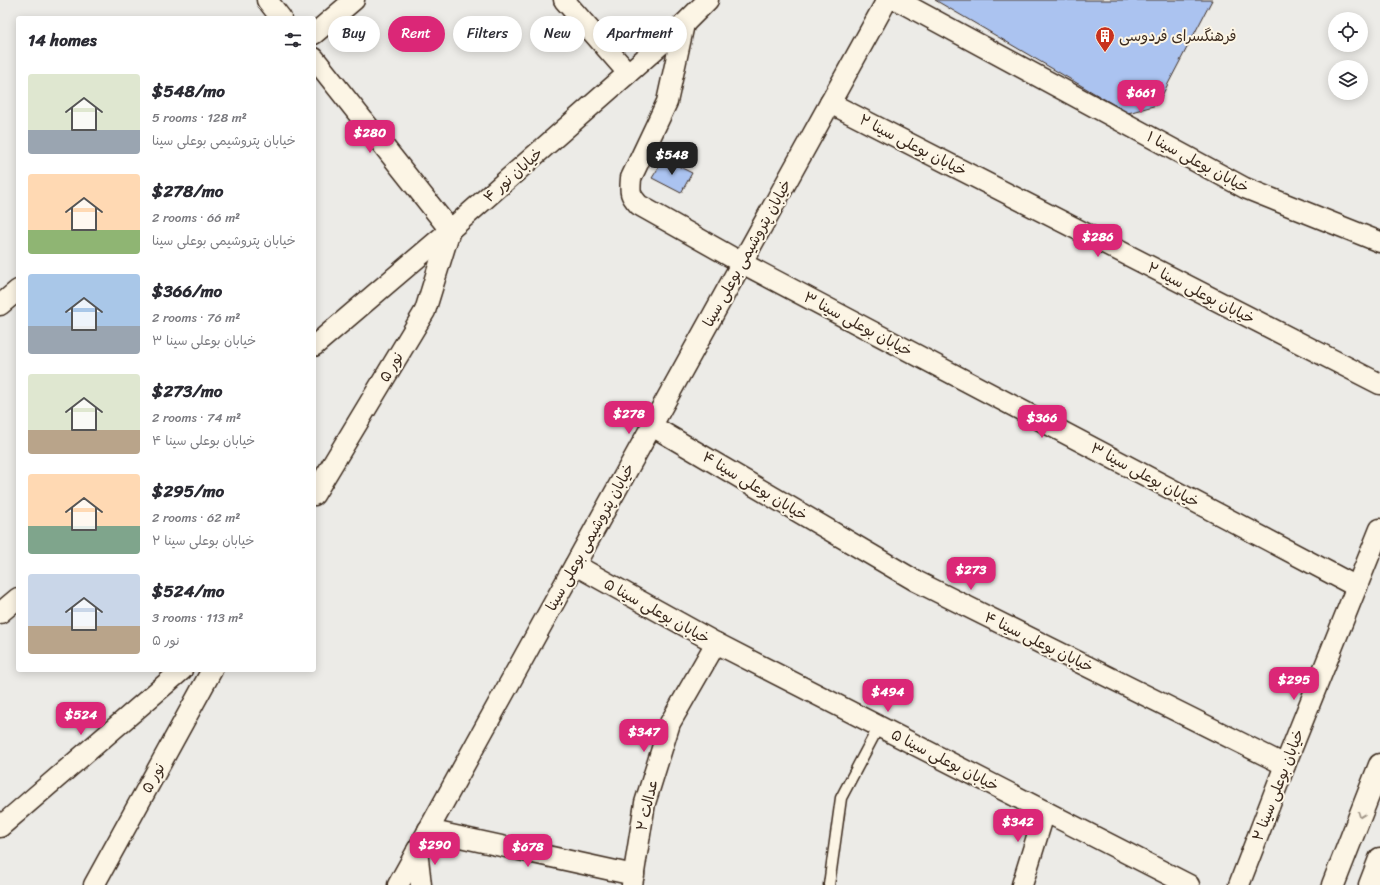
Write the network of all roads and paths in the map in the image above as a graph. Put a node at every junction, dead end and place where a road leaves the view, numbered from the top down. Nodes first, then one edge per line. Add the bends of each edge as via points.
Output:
1 (267, 0) edge
2 (354, 0) edge
3 (564, 0) edge
4 (708, 0) edge
5 (887, 0) edge
6 (897, 0) edge
7 (279, 16) edge
8 (687, 21) edge
9 (316, 32) edge
10 (652, 52) edge
11 (678, 52) edge
12 (316, 61) edge
13 (628, 73) junction
14 (830, 103) junction
15 (450, 230) junction
16 (1380, 242) edge
17 (742, 263) junction
18 (16, 292) edge
19 (0, 305) edge
20 (316, 344) edge
21 (1380, 384) edge
22 (652, 426) junction
23 (316, 492) edge
24 (1380, 529) edge
25 (575, 565) junction
26 (1357, 587) junction
27 (16, 600) edge
28 (0, 613) edge
29 (716, 643) junction
30 (180, 672) edge
31 (211, 672) edge
32 (879, 726) junction
33 (1285, 765) junction
34 (1380, 765) edge
35 (1046, 811) junction
36 (0, 827) edge
37 (428, 830) junction
38 (417, 850) junction
39 (1380, 859) edge
40 (633, 880) edge
41 (94, 885) edge
42 (398, 885) edge
43 (421, 885) edge
44 (829, 885) edge
45 (1022, 885) edge
46 (1189, 885) edge
47 (1239, 885) edge
48 (1334, 885) edge
49 (1370, 885) edge

1 - 7 street
2 - 9 street
3 - 13 street
4 - 8 street, خیابان نور ۴
5 - 14 street, خیابان پتروشیمی بوعلی سینا
6 - 16 street, خیابان بوعلی سینا ۱ via 1245,188
10 - 13 street, خیابان نور ۴
11 - 17 street, خیابان بوعلی سینا ۳ via 667,102 631,178 630,192 639,205
12 - 15 street
13 - 15 street, خیابان نور ۴
14 - 17 street, خیابان پتروشیمی بوعلی سینا
14 - 21 street, خیابان بوعلی سینا ۲
15 - 20 street, خیابان نور ۴
15 - 23 street, نور ۵ via 425,311
17 - 22 street, خیابان پتروشیمی بوعلی سینا
17 - 26 street, خیابان بوعلی سینا ۳
18 - 19 street
22 - 25 street, خیابان پتروشیمی بوعلی سینا
22 - 33 street, خیابان بوعلی سینا ۴ via 916,581
24 - 26 street, خیابان بوعلی سینا ۲
25 - 29 street, خیابان بوعلی سینا ۵
25 - 37 street, خیابان پتروشیمی بوعلی سینا
26 - 33 street, خیابان بوعلی سینا ۲
27 - 28 street
29 - 32 street, خیابان بوعلی سینا ۵
29 - 40 street, عدالت ۲ via 670,723 646,803
30 - 36 street
31 - 41 street, نور ۵
32 - 35 street, خیابان بوعلی سینا ۵
32 - 44 lane via 841,798
33 - 47 street, خیابان بوعلی سینا ۲
34 -> 48 street
35 - 45 street
35 - 46 street, خیابان بوعلی سینا ۵
37 - 38 street, خیابان پتروشیمی بوعلی سینا
37 - 40 street
38 - 42 street, خیابان پتروشیمی بوعلی سینا
38 - 43 street
39 - 49 street

